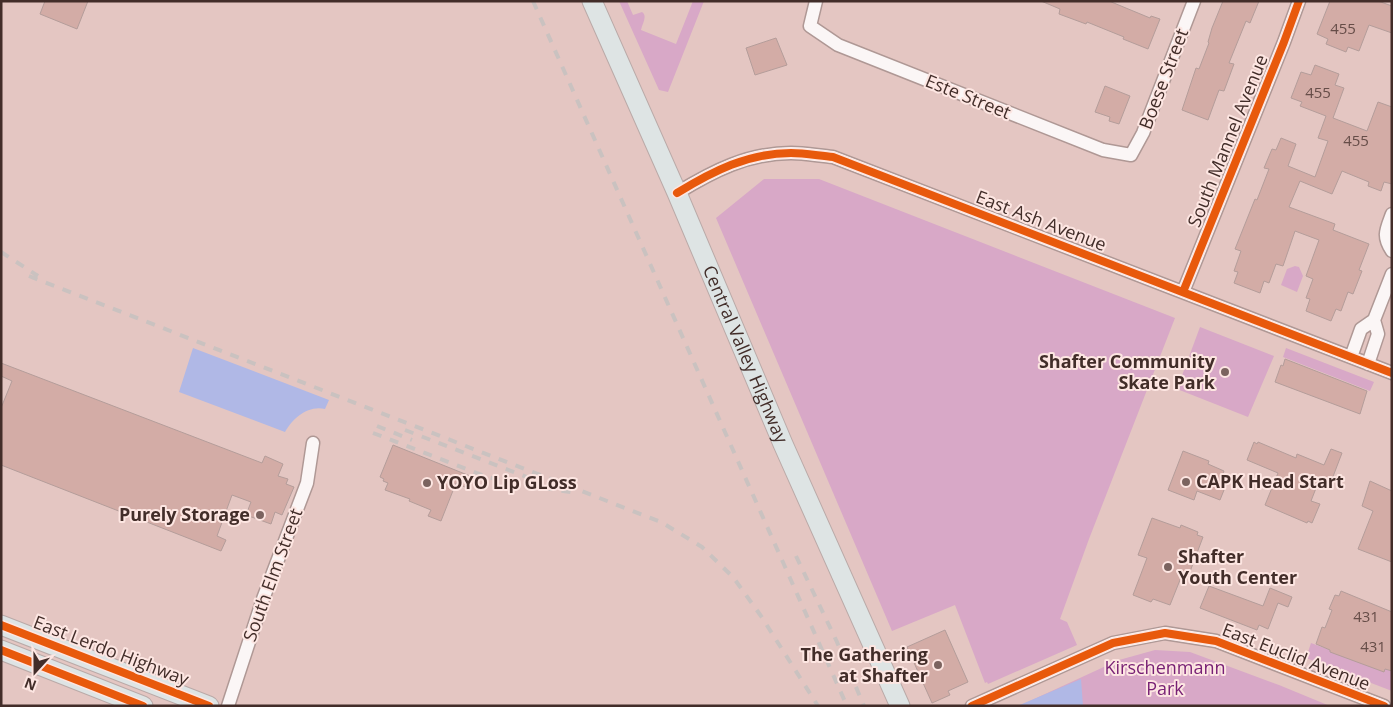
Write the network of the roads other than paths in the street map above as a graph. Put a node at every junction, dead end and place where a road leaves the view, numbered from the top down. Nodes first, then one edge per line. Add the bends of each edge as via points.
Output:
1 (592, 1) edge
2 (816, 1) edge
3 (1194, 1) edge
4 (1299, 1) edge
5 (1131, 155) joint
6 (677, 193) junction
7 (1392, 214) edge
8 (1392, 251) edge
9 (1392, 274) edge
10 (1183, 292) junction
11 (1374, 320) junction
12 (1351, 357) junction
13 (1368, 364) junction
14 (1392, 373) edge
15 (313, 443) dead end
16 (1, 625) edge
17 (1, 650) edge
18 (143, 706) edge
19 (209, 706) edge
20 (228, 706) edge
21 (900, 706) edge
22 (972, 706) edge
23 (1384, 706) edge

1 - 6 main road, Central Valley Highway
2 - 5 street, Este Street via 810,26 838,45 1103,150
3 - 5 street, Boese Street via 1143,133
4 - 10 street, South Mannel Avenue
6 - 10 street, East Ash Avenue via 709,174 748,158 792,153 833,157
6 - 21 main road, Central Valley Highway via 783,444
7 - 8 street via 1385,234
9 - 11 street
10 - 12 street, East Ash Avenue
11 - 12 street via 1361,329
11 - 13 street via 1378,334
12 - 13 street, East Ash Avenue
13 - 14 street, East Ash Avenue
15 - 20 street, South Elm Street via 307,483 263,599
16 - 19 main road, East Lerdo Highway
17 - 18 main road
22 - 23 street, East Euclid Avenue via 1113,643 1165,633 1216,641

